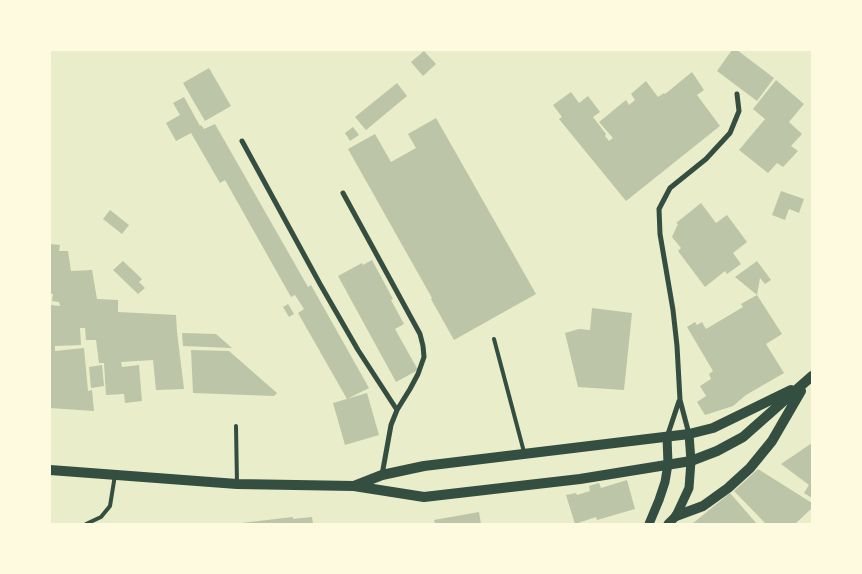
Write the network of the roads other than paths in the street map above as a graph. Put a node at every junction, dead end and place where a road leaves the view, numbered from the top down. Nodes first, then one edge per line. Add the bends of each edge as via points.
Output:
1 (737, 94) dead end
2 (242, 141) dead end
3 (343, 193) dead end
4 (494, 339) dead end
5 (808, 380) edge
6 (680, 400) junction
7 (396, 410) junction
8 (236, 426) dead end
9 (689, 434) junction
10 (667, 437) junction
11 (525, 454) junction
12 (691, 461) junction
13 (668, 464) junction
14 (50, 470) edge
15 (115, 475) junction
16 (382, 476) junction
17 (238, 484) junction
18 (354, 486) junction
19 (676, 516) junction
20 (86, 524) edge
21 (649, 524) edge
22 (668, 524) edge

1 - 6 street via 739,111 730,133 706,159 670,188 659,209 677,346
2 - 7 street via 320,284
3 - 7 street via 420,334 423,346 424,358 418,374
4 - 11 lane
5 - 9 main road via 713,428
5 - 12 main road via 743,437
5 - 19 main road via 772,442 750,468 704,506
6 - 9 street
6 - 10 street
7 - 16 street
8 - 17 lane
9 - 10 main road
9 - 12 street
10 - 11 main road
10 - 13 street
11 - 16 main road via 424,466
12 - 13 main road
12 - 19 street via 689,488
13 - 18 main road via 580,479 424,496
13 - 21 street
14 - 15 main road
15 - 17 main road
15 - 20 lane via 110,506 101,517
16 - 18 main road
17 - 18 main road
19 - 22 street

